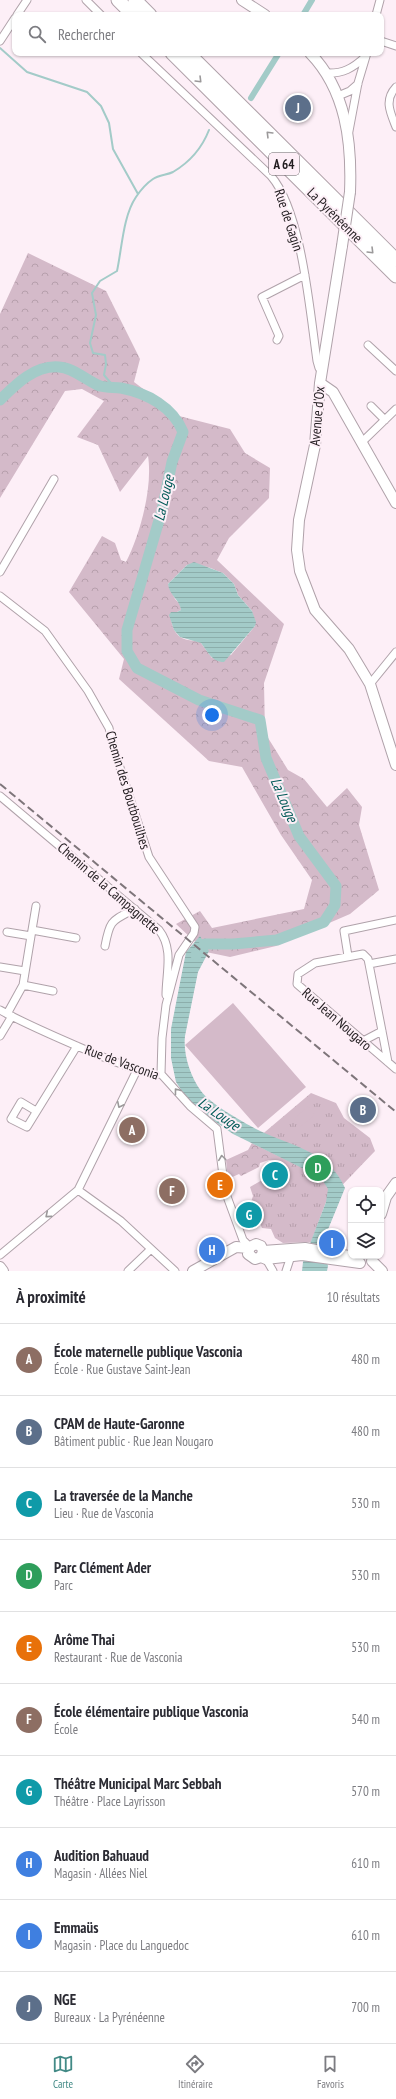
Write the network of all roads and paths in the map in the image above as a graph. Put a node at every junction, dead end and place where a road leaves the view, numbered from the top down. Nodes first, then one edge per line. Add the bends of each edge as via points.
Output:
1 (27, 0) edge
2 (86, 0) edge
3 (118, 0) edge
4 (135, 0) edge
5 (242, 0) edge
6 (380, 0) edge
7 (19, 12) edge
8 (98, 12) edge
9 (130, 12) edge
10 (147, 12) edge
11 (261, 12) edge
12 (377, 12) edge
13 (12, 23) edge
14 (0, 41) edge
15 (384, 42) edge
16 (396, 46) edge
17 (144, 56) edge
18 (175, 56) edge
19 (191, 56) edge
20 (312, 56) edge
21 (365, 56) edge
22 (366, 56) edge
23 (326, 73) junction
24 (341, 73) junction
25 (358, 83) junction
26 (396, 87) edge
27 (336, 92) junction
28 (396, 127) edge
29 (349, 133) junction
30 (396, 260) edge
31 (304, 275) junction
32 (396, 276) edge
33 (277, 340) dead end
34 (368, 345) dead end
35 (322, 369) junction
36 (396, 371) edge
37 (320, 383) junction
38 (371, 406) dead end
39 (396, 409) edge
40 (385, 420) junction
41 (362, 442) junction
42 (54, 479) dead end
43 (396, 503) edge
44 (0, 572) edge
45 (0, 596) edge
46 (396, 652) edge
47 (370, 684) junction
48 (396, 759) edge
49 (0, 796) edge
50 (36, 906) dead end
51 (135, 909) junction
52 (396, 920) edge
53 (7, 932) dead end
54 (32, 933) junction
55 (76, 938) dead end
56 (106, 946) dead end
57 (348, 956) junction
58 (396, 959) edge
59 (369, 964) junction
60 (0, 966) edge
61 (25, 971) junction
62 (23, 985) junction
63 (53, 991) dead end
64 (166, 1005) junction
65 (0, 1010) edge
66 (10, 1015) junction
67 (382, 1031) junction
68 (0, 1036) edge
69 (364, 1041) junction
70 (77, 1046) junction
71 (388, 1062) junction
72 (396, 1069) edge
73 (137, 1070) junction
74 (161, 1074) junction
75 (36, 1111) dead end
76 (396, 1182) edge
77 (78, 1190) junction
78 (384, 1204) edge
79 (249, 1247) junction
80 (151, 1249) junction
81 (299, 1253) junction
82 (0, 1255) edge
83 (264, 1255) junction
84 (366, 1261) edge
85 (0, 1267) edge
86 (3, 1271) edge
87 (128, 1271) edge
88 (175, 1271) edge
89 (193, 1271) edge
90 (274, 1271) edge
91 (286, 1271) edge
92 (382, 1271) edge

1 - 7 street
2 - 8 street
3 - 9 highway
4 - 10 highway
5 - 11 street
6 - 12 street
13 - 14 street
15 - 16 street
17 - 31 street, Rue de Gagin via 281,188 294,226
18 -> 32 highway, La Pyrénéenne / A 64
30 -> 19 highway, La Pyrénéenne / A 64
20 - 23 street, Avenue d'Ox
21 - 24 street via 356,66
22 - 25 street
23 - 24 street
23 - 27 street, Avenue d'Ox
24 - 27 street
25 - 27 street via 350,91
25 - 29 street
26 - 28 street via 389,97 388,104
27 - 29 street, Avenue d'Ox
29 - 35 street, Avenue d'Ox, bridge via 352,161 350,192
31 - 33 street via 262,297 279,336
31 - 35 street, Rue de Gagin via 317,361 319,368
34 - 36 street
35 - 37 street, Avenue d'Ox
37 - 41 street via 333,392
37 - 47 street, Avenue d'Ox via 316,445 299,520 300,571 314,610 349,649
38 - 40 street
39 - 40 street
40 - 41 street
41 - 43 street
42 - 44 street
45 - 64 street, Chemin des Boutbouilhes via 45,631 88,691 109,728 149,857 194,924 194,933 178,959
46 - 47 street
47 - 48 street, Avenue d'Ox
49 - 51 street, Chemin de la Campagnette
50 - 54 street
51 - 56 street via 111,923
51 - 64 street, Chemin de la Campagnette via 159,930 167,944
52 - 57 street via 344,931
53 - 54 street
54 - 55 street
54 - 61 street
57 - 59 street, Rue Jean Nougaro via 363,954
57 - 69 street, Rue Jean Nougaro via 315,962 298,974 297,984
58 - 59 street
59 - 67 street
60 - 61 street
61 - 62 street
62 - 63 street
62 - 66 street
64 - 74 street
65 - 66 street, Rue de Vasconia
66 - 68 street
66 - 70 street, Rue de Vasconia
67 - 69 street
67 - 71 street
69 - 71 street, Rue Jean Nougaro
70 - 73 street, Rue de Vasconia
70 - 75 street
71 - 72 street, Rue Jean Nougaro
73 - 74 street, Rue de Vasconia via 154,1075
73 -> 77 street
79 -> 74 street, Rue de Vasconia via 243,1240 225,1191 217,1129 190,1106
76 - 78 street
77 - 80 street via 121,1222
77 -> 82 street
79 - 83 street via 251,1258 258,1259
79 - 89 street via 236,1247
80 - 87 street
80 - 88 street
81 - 83 street
81 - 83 street
81 - 84 street
81 - 91 street
83 - 90 street
84 - 92 street
85 - 86 street

